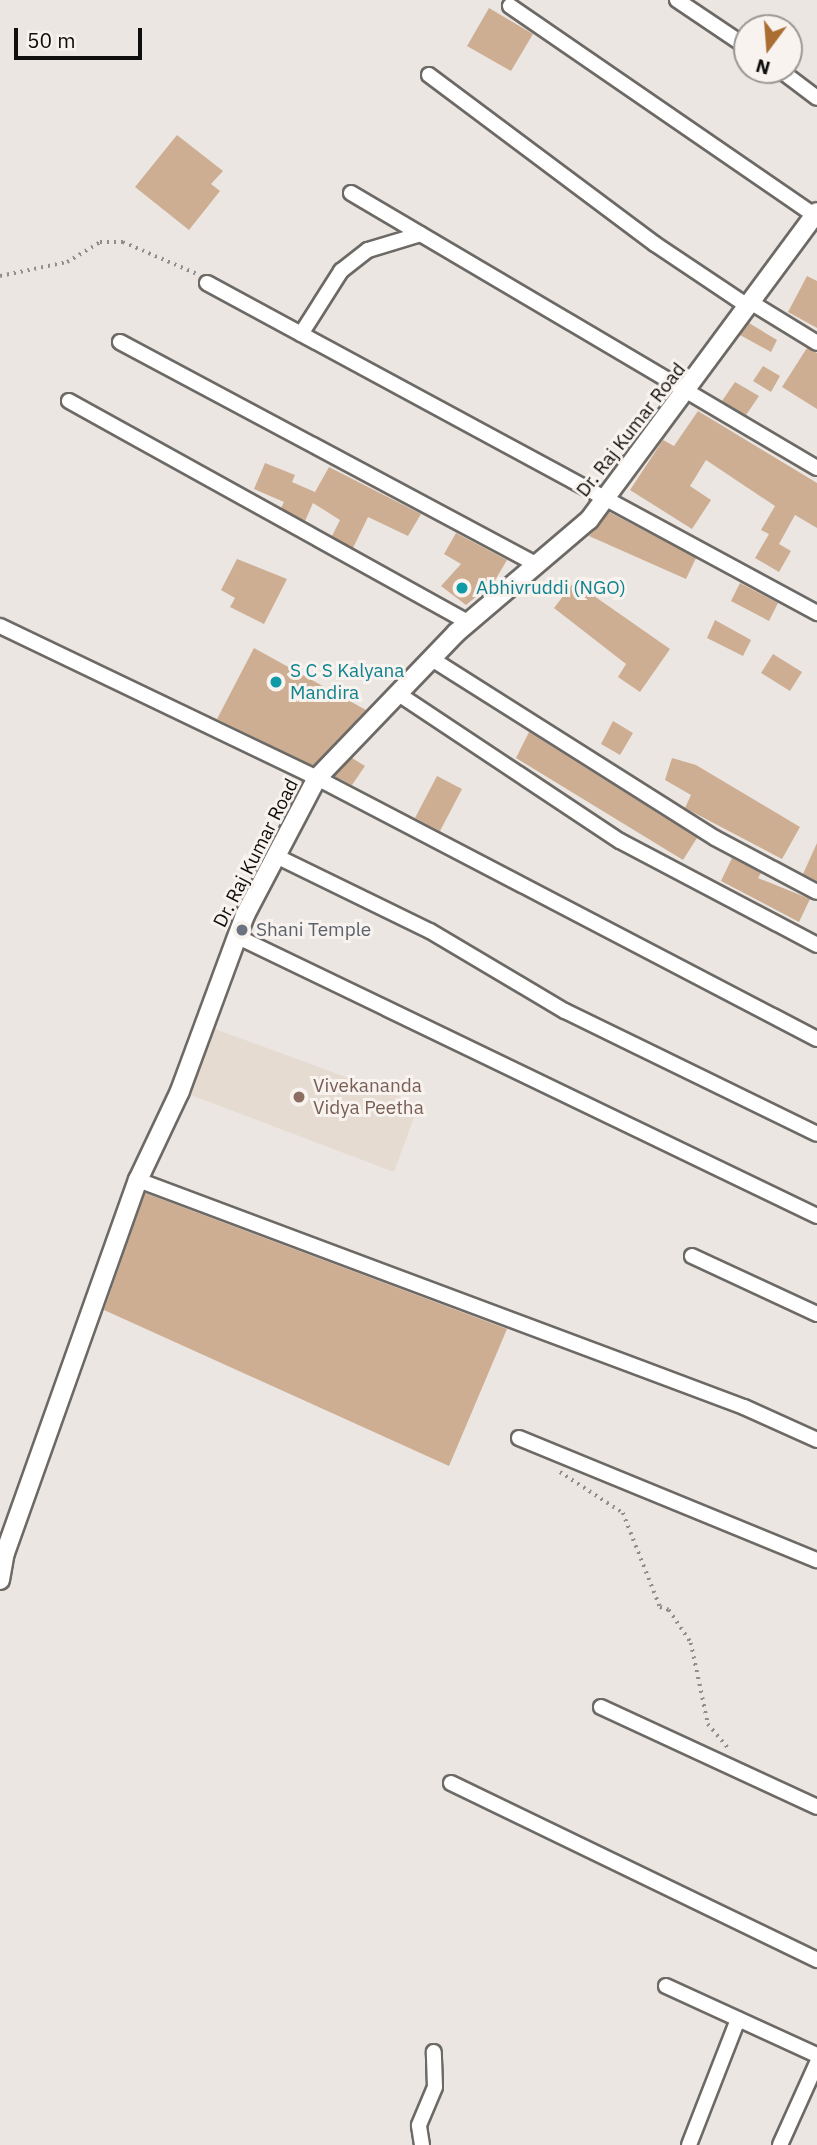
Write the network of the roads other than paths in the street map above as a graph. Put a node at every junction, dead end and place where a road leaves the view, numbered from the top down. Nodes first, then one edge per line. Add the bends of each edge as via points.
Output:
1 (677, 0) edge
2 (510, 6) dead end
3 (733, 38) edge
4 (429, 75) dead end
5 (798, 84) edge
6 (817, 98) edge
7 (351, 193) dead end
8 (816, 214) edge
9 (421, 234) junction
10 (207, 283) road end
11 (751, 305) junction
12 (301, 334) junction
13 (120, 342) dead end
14 (817, 343) edge
15 (687, 393) junction
16 (69, 401) dead end
17 (817, 468) edge
18 (607, 496) junction
19 (535, 564) junction
20 (817, 612) edge
21 (467, 622) junction
22 (0, 626) edge
23 (435, 660) junction
24 (400, 695) junction
25 (317, 778) junction
26 (276, 856) junction
27 (817, 892) edge
28 (236, 936) junction
29 (817, 945) edge
30 (817, 1039) edge
31 (817, 1134) edge
32 (138, 1180) junction
33 (817, 1216) edge
34 (692, 1256) dead end
35 (817, 1314) edge
36 (519, 1437) dead end
37 (817, 1440) edge
38 (817, 1560) edge
39 (0, 1580) edge
40 (601, 1707) dead end
41 (451, 1783) dead end
42 (817, 1807) edge
43 (817, 1959) edge
44 (666, 1986) dead end
45 (738, 2019) junction
46 (434, 2052) dead end
47 (817, 2055) edge
48 (817, 2063) edge
49 (422, 2145) edge
50 (689, 2145) edge
51 (780, 2145) edge

1 - 3 street
2 - 8 street
4 - 11 street via 612,213
5 - 6 street
7 - 9 street
8 - 11 street, Dr. Raj Kumar Road
9 - 12 street via 368,250 341,271
9 - 15 street
10 - 12 street
11 - 14 street
11 - 15 street, Dr. Raj Kumar Road
12 - 18 street
13 - 19 street
15 - 17 street
15 - 18 street, Dr. Raj Kumar Road
16 - 21 street
18 - 19 street, Dr. Raj Kumar Road via 589,520
18 - 20 street
19 - 21 street, Dr. Raj Kumar Road
21 - 23 street, Dr. Raj Kumar Road
22 - 25 street
23 - 24 street, Dr. Raj Kumar Road
23 - 27 street via 715,838
24 - 25 street, Dr. Raj Kumar Road
24 - 29 street via 620,841
25 - 26 street, Dr. Raj Kumar Road
25 - 30 street
26 - 28 street, Dr. Raj Kumar Road
26 - 31 street via 430,932 578,1017
28 - 32 street, Dr. Raj Kumar Road via 180,1091
28 - 33 street
32 - 37 street via 731,1402
32 - 39 street, Dr. Raj Kumar Road via 5,1553
34 - 35 street
36 - 38 street
40 - 42 street
41 - 43 street
44 - 45 street
45 - 47 street
45 - 50 street
46 - 49 street via 435,2087 419,2125
48 - 51 street

